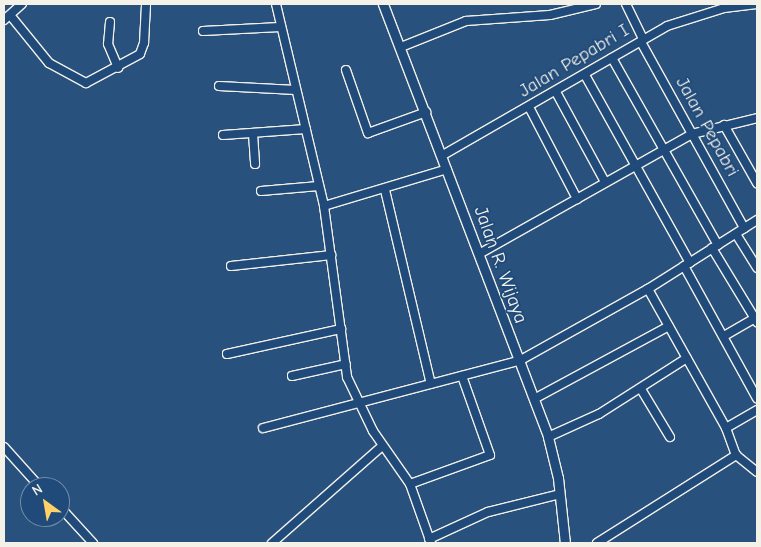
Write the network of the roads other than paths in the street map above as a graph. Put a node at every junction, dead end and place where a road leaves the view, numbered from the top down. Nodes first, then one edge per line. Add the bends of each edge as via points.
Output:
1 (22, 4) edge
2 (146, 4) edge
3 (276, 4) edge
4 (383, 4) edge
5 (596, 4) edge
6 (626, 4) edge
7 (757, 4) edge
8 (7, 18) edge
9 (110, 22) dead end
10 (280, 27) junction
11 (203, 31) dead end
12 (642, 40) junction
13 (402, 47) junction
14 (612, 58) junction
15 (118, 68) junction
16 (346, 70) dead end
17 (584, 75) junction
18 (219, 86) dead end
19 (296, 90) junction
20 (556, 92) junction
21 (529, 107) junction
22 (426, 112) junction
23 (757, 118) edge
24 (724, 125) junction
25 (306, 129) junction
26 (253, 134) junction
27 (692, 134) junction
28 (223, 135) dead end
29 (665, 150) junction
30 (443, 155) junction
31 (255, 164) dead end
32 (634, 167) junction
33 (447, 169) junction
34 (605, 182) junction
35 (757, 183) edge
36 (319, 186) junction
37 (385, 190) junction
38 (261, 191) dead end
39 (577, 199) junction
40 (324, 206) junction
41 (757, 220) edge
42 (744, 228) junction
43 (736, 234) junction
44 (715, 247) junction
45 (479, 254) junction
46 (331, 255) junction
47 (687, 265) junction
48 (231, 266) dead end
49 (757, 268) edge
50 (648, 289) junction
51 (756, 319) edge
52 (669, 326) junction
53 (341, 329) junction
54 (724, 336) junction
55 (228, 354) dead end
56 (687, 358) junction
57 (519, 361) junction
58 (346, 364) junction
59 (292, 376) dead end
60 (462, 376) junction
61 (431, 384) junction
62 (641, 389) junction
63 (757, 398) edge
64 (534, 399) junction
65 (358, 401) junction
66 (757, 410) edge
67 (263, 428) dead end
68 (726, 428) junction
69 (548, 437) junction
70 (670, 437) dead end
71 (382, 446) junction
72 (4, 447) edge
73 (736, 455) junction
74 (757, 472) edge
75 (31, 477) edge
76 (410, 484) junction
77 (560, 494) junction
78 (70, 518) edge
79 (430, 541) edge
80 (93, 543) edge
81 (272, 543) edge
82 (565, 543) edge
83 (598, 543) edge

1 - 8 street
2 - 15 street via 142,51
3 - 10 street
4 - 13 street, Jalan R. Wijaya
5 - 13 street via 550,15 466,21
6 - 12 street, Jalan Pepabri
7 - 12 street, Jalan Pepabri I via 724,8 667,26
8 - 15 street via 49,62 78,81 90,82
9 - 15 street via 109,51
10 - 11 street
10 - 19 street
12 - 14 street, Jalan Pepabri I
12 - 27 street, Jalan Pepabri
13 - 22 street, Jalan R. Wijaya
14 - 17 street, Jalan Pepabri I
14 - 29 street
16 - 22 street via 368,133
17 - 20 street, Jalan Pepabri I
17 - 32 street
18 - 19 street
19 - 25 street
20 - 21 street, Jalan Pepabri I
20 - 34 street
21 - 30 street, Jalan Pepabri I
21 - 39 street
22 - 30 street, Jalan R. Wijaya
23 - 24 street
24 - 27 street
24 - 35 street
25 - 26 street
25 - 36 street
26 - 28 street
26 - 31 street
27 - 29 street
27 - 42 street, Jalan Pepabri
29 - 32 street
29 - 44 street
30 - 33 street, Jalan R. Wijaya
32 - 34 street
32 - 47 street
33 - 37 street
33 - 45 street, Jalan R. Wijaya
34 - 39 street
36 - 38 street
36 - 40 street
37 - 40 street
37 - 61 street
39 - 45 street
40 - 46 street
41 - 42 street
42 - 43 street
43 - 44 street
43 - 49 street
44 - 47 street
44 - 51 street
45 - 57 street, Jalan R. Wijaya
46 - 48 street
46 - 53 street
47 - 50 street
47 - 54 street
50 - 52 street
50 - 57 street
51 - 54 street
52 - 56 street
52 - 64 street
53 - 55 street
53 - 58 street
54 - 63 street
56 - 62 street
56 - 68 street
57 - 60 street
57 - 64 street, Jalan R. Wijaya
58 - 59 street
58 - 65 street via 347,377
60 - 61 street
60 - 76 street via 490,455
61 - 65 street
62 - 69 street via 599,414
62 - 70 street
64 - 69 street, Jalan R. Wijaya
65 - 67 street
65 - 71 street
66 - 68 street
68 - 73 street
69 - 77 street, Jalan R. Wijaya
71 - 76 street
71 - 81 street
72 - 75 street
73 - 74 street
73 - 83 street
76 - 79 street
77 - 79 street via 488,512
77 - 82 street, Jalan R. Wijaya
78 - 80 street

